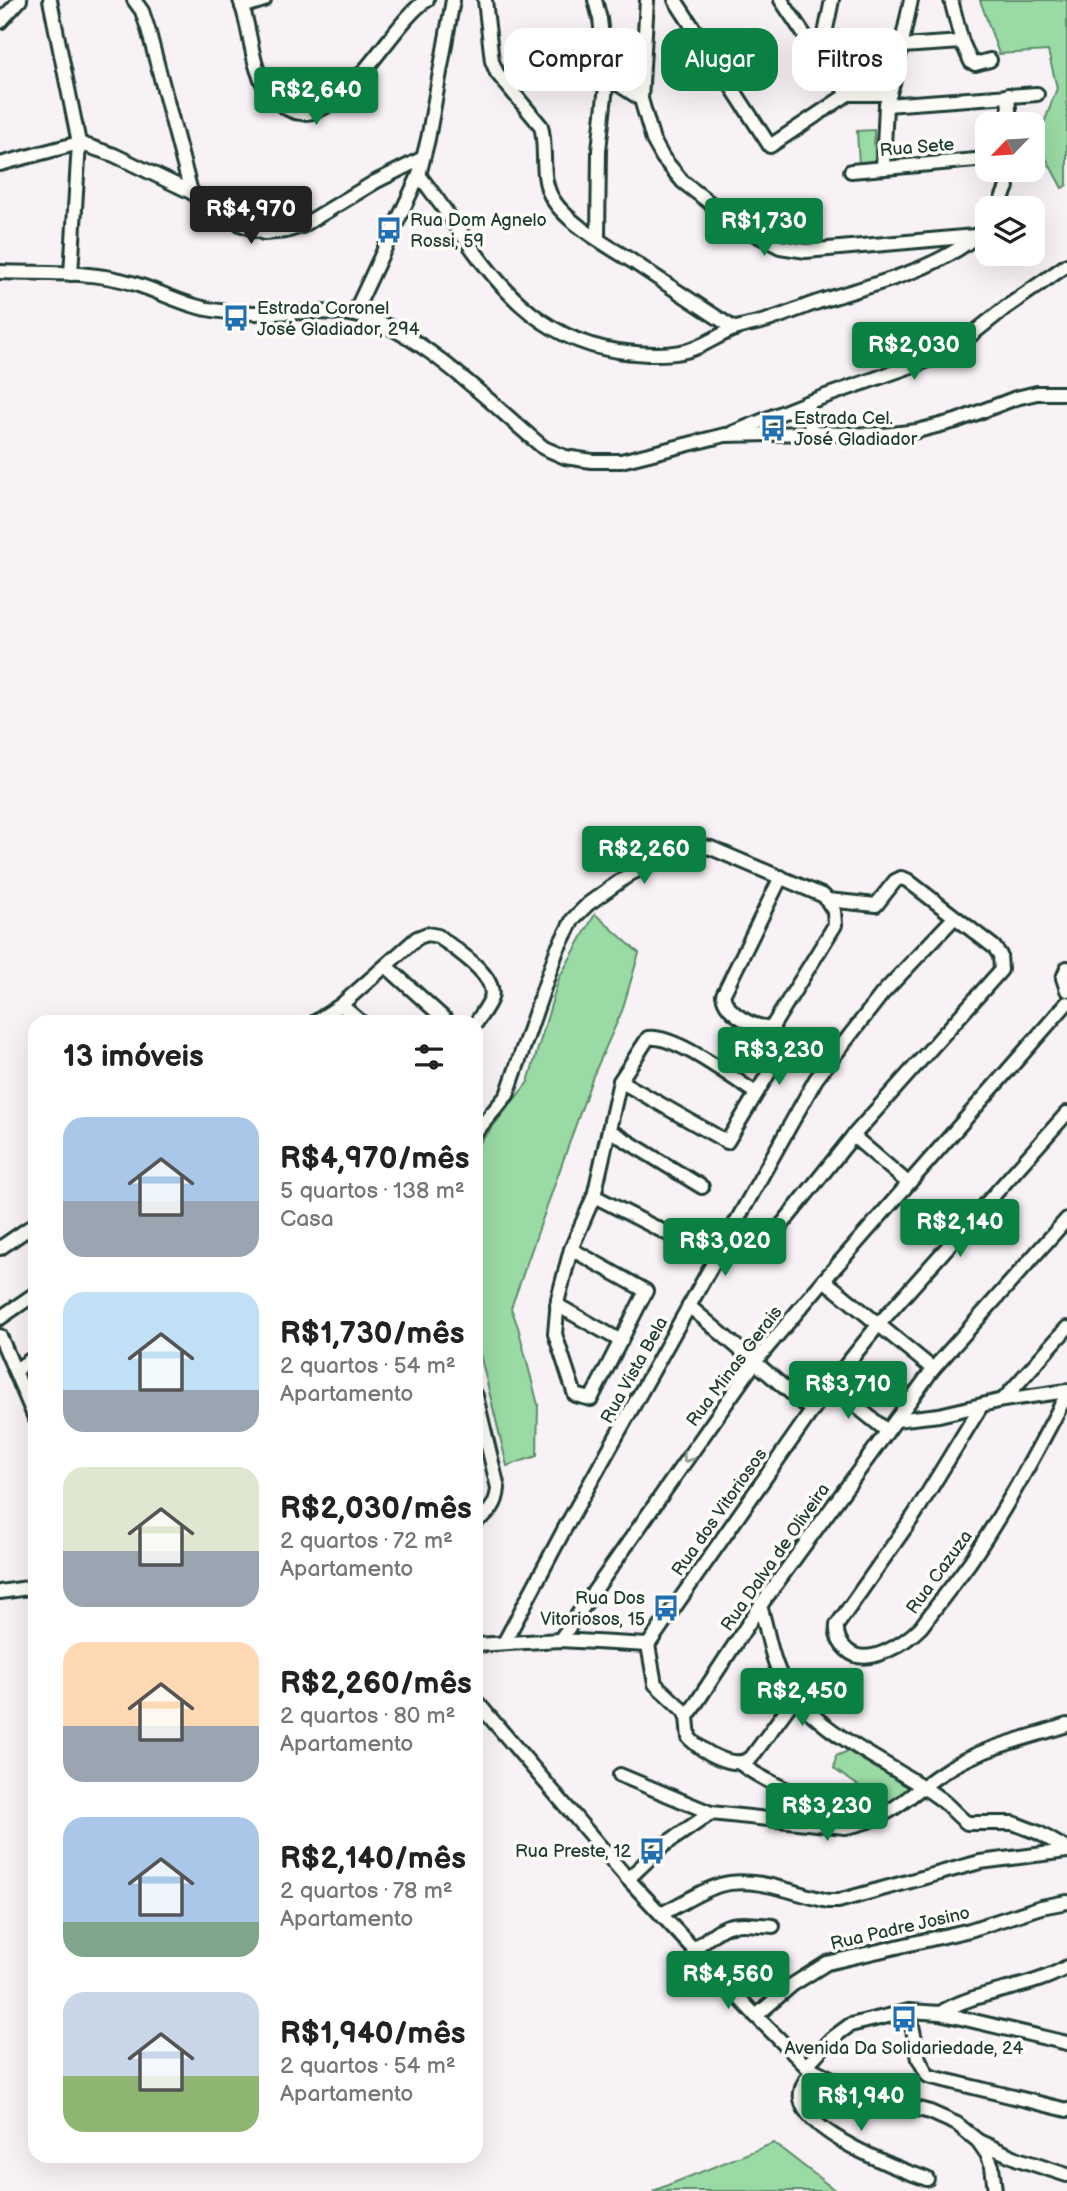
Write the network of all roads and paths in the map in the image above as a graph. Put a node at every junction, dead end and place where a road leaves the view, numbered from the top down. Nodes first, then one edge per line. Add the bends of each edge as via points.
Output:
1 (20, 0) edge
2 (50, 0) edge
3 (134, 0) edge
4 (264, 0) edge
5 (427, 0) edge
6 (453, 0) edge
7 (485, 0) edge
8 (595, 0) edge
9 (647, 0) edge
10 (675, 0) edge
11 (781, 0) edge
12 (832, 0) edge
13 (911, 0) edge
14 (951, 0) edge
15 (241, 3) edge
16 (0, 22) edge
17 (601, 28) edge
18 (800, 28) edge
19 (826, 28) edge
20 (906, 28) edge
21 (962, 42) junction
22 (907, 46) edge
23 (990, 60) dead end
24 (605, 91) edge
25 (629, 91) edge
26 (846, 91) edge
27 (890, 91) edge
28 (848, 94) junction
29 (1038, 94) dead end
30 (1008, 95) junction
31 (641, 99) junction
32 (888, 99) junction
33 (1009, 112) edge
34 (79, 143) junction
35 (423, 158) junction
36 (975, 160) edge
37 (0, 164) edge
38 (883, 167) junction
39 (851, 171) dead end
40 (419, 175) junction
41 (1007, 187) dead end
42 (191, 192) junction
43 (1003, 196) edge
44 (975, 236) edge
45 (975, 237) edge
46 (598, 239) junction
47 (1067, 265) edge
48 (0, 272) edge
49 (71, 274) junction
50 (354, 314) junction
51 (735, 329) junction
52 (1067, 393) edge
53 (806, 403) junction
54 (812, 433) junction
55 (725, 435) junction
56 (781, 877) junction
57 (828, 900) junction
58 (954, 918) junction
59 (386, 966) junction
60 (1067, 968) edge
61 (1067, 990) edge
62 (1067, 1003) edge
63 (341, 1004) junction
64 (325, 1015) edge
65 (353, 1015) edge
66 (440, 1015) edge
67 (481, 1015) edge
68 (772, 1027) junction
69 (620, 1081) junction
70 (756, 1093) junction
71 (1067, 1113) edge
72 (483, 1124) edge
73 (609, 1130) junction
74 (853, 1136) junction
75 (908, 1183) junction
76 (702, 1187) dead end
77 (594, 1196) junction
78 (1067, 1219) edge
79 (28, 1229) edge
80 (674, 1237) dead end
81 (725, 1244) junction
82 (0, 1248) edge
83 (571, 1249) junction
84 (824, 1280) junction
85 (28, 1299) edge
86 (556, 1305) junction
87 (689, 1306) junction
88 (0, 1318) edge
89 (879, 1324) junction
90 (1067, 1328) edge
91 (0, 1336) edge
92 (621, 1341) junction
93 (28, 1362) edge
94 (755, 1362) junction
95 (933, 1369) junction
96 (15, 1370) junction
97 (830, 1385) junction
98 (1067, 1392) edge
99 (1003, 1400) junction
100 (28, 1401) edge
101 (981, 1406) junction
102 (811, 1410) junction
103 (896, 1420) junction
104 (887, 1431) junction
105 (483, 1451) edge
106 (483, 1515) edge
107 (28, 1588) edge
108 (0, 1592) edge
109 (760, 1606) junction
110 (560, 1640) junction
111 (504, 1643) junction
112 (483, 1644) edge
113 (648, 1645) junction
114 (795, 1698) junction
115 (483, 1709) edge
116 (687, 1717) junction
117 (1067, 1725) edge
118 (741, 1763) junction
119 (620, 1774) dead end
120 (922, 1788) junction
121 (819, 1803) dead end
122 (711, 1813) junction
123 (1067, 1850) edge
124 (628, 1879) junction
125 (1067, 1902) edge
126 (661, 1914) junction
127 (773, 1926) dead end
128 (694, 1951) junction
129 (1067, 1967) edge
130 (909, 2011) junction
131 (940, 2013) junction
132 (756, 2016) junction
133 (1067, 2043) edge
134 (810, 2067) junction
135 (1067, 2110) edge
136 (978, 2141) junction
137 (1067, 2175) edge
138 (927, 2179) dead end
139 (995, 2191) edge

1 - 16 street
2 - 34 street
3 - 42 street via 148,29
4 - 15 street
5 - 15 street via 353,83 332,103 311,112 293,111 276,102 265,87
6 - 35 street
7 - 46 street via 497,73 541,126 551,197
8 - 17 street
9 - 31 street
10 - 28 street via 770,145
11 - 18 street
12 - 19 street
13 - 20 street
14 - 21 street
21 - 22 street
21 - 23 street via 971,62
24 - 46 street via 598,150
25 - 31 street
26 - 28 street
27 - 32 street
28 - 32 street
29 - 30 street
30 - 32 street
30 - 33 street
31 - 44 street via 653,140 683,182 741,227 780,247 806,251
32 - 38 street
34 - 37 street
34 - 42 street
34 - 49 street
35 - 40 street
35 - 42 street via 286,231 264,233
36 - 38 street, Rua Sete
38 - 39 street, Rua Sete
40 - 50 street
40 - 51 street via 506,292 555,331 599,348 643,355 695,348
41 - 43 street
45 - 51 street via 934,263
46 - 51 street
47 - 53 street via 940,356
48 - 49 street
49 - 50 street via 131,282 205,309
50 - 55 street via 398,331 434,355 544,448 565,457 621,461
52 - 54 street via 1016,398 917,431
53 - 54 street
53 - 55 street
54 - 55 street
56 - 57 street
56 - 68 street via 723,995 729,1009 754,1025
56 - 72 street via 711,848 688,847 630,874 588,904 567,928 557,950 507,1095
57 - 58 street via 876,905 901,878
57 - 68 street via 835,925
58 - 74 street via 994,947 1001,970
58 - 81 street, Rua Vista Bela via 882,994 817,1079
59 - 63 street
59 - 66 street
59 - 67 street via 422,935 438,936 489,982 491,998
60 - 61 street via 1063,978
62 - 75 street, Rua Minas Gerais
63 - 64 street
63 - 65 street
68 - 70 street via 779,1056
69 - 70 street via 648,1038 657,1037 679,1044
69 - 70 street via 727,1142
69 - 73 street
71 - 89 street, Rua dos Vitoriosos
73 - 76 street
73 - 77 street
74 - 75 street
74 - 81 street via 768,1242 751,1248
75 - 84 street, Rua Minas Gerais
77 - 80 street
77 - 83 street
78 - 95 street, Rua Dalva de Oliveira
79 - 82 street
81 - 87 street, Rua Vista Bela
83 - 86 street
83 - 92 street via 646,1291
84 - 89 street
84 - 94 street, Rua Minas Gerais
85 - 88 street
86 - 92 street
86 - 92 street via 555,1334 575,1395 591,1399
87 - 94 street
87 - 111 street, Rua Vista Bela
89 - 95 street
89 - 97 street, Rua dos Vitoriosos
90 - 99 street
91 - 96 street
93 - 96 street
94 - 102 street
94 -> 110 street, Rua Minas Gerais
95 - 103 street, Rua Dalva de Oliveira
96 - 100 street
97 - 102 street, Rua dos Vitoriosos
97 - 104 street
98 - 99 street
98 - 101 street, Rua Cazuza via 991,1529 921,1627 879,1653 860,1658 852,1655 839,1639 837,1625 915,1514
99 - 101 street
101 - 103 street
102 - 113 street, Rua dos Vitoriosos
103 - 104 street, Rua Dalva de Oliveira
104 - 109 street, Rua Dalva de Oliveira
105 - 106 street via 498,1493 492,1509
107 - 108 street
109 - 114 street via 771,1650
109 - 116 street, Rua Dalva de Oliveira
110 - 111 street
110 - 113 street
111 - 112 street
113 - 116 street via 655,1684
114 - 118 street via 751,1758
114 - 120 street via 821,1722
115 - 124 street
116 - 118 street via 687,1731 694,1743 725,1760
117 - 120 street via 975,1755
118 - 121 street via 762,1778
119 - 122 street
120 - 122 street via 885,1816 862,1825
120 - 123 street via 967,1823 1013,1823
122 - 124 street via 664,1845
123 - 126 street via 980,1862 838,1901 734,1882
124 - 126 street
125 - 132 street, Rua Padre Josino via 827,1963
126 - 128 street
127 - 128 street via 726,1925
128 - 132 street
129 - 131 street via 1023,1986 958,2002
130 - 131 street
130 - 134 street via 850,2025 831,2039
130 - 135 street via 919,2059 928,2076
131 - 133 street
132 - 134 street
134 - 136 street via 865,2095 930,2112 957,2124
134 - 138 street via 801,2101 815,2123 849,2146
136 - 137 street
136 - 139 street via 992,2166

